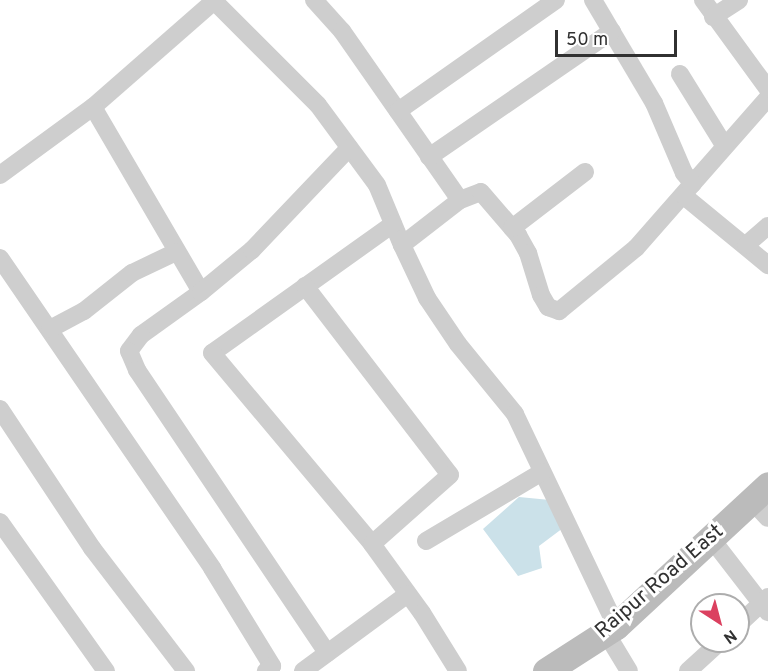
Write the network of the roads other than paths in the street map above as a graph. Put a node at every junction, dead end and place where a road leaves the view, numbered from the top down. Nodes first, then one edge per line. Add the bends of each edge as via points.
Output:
1 (556, 0) edge
2 (593, 0) edge
3 (703, 0) edge
4 (739, 0) edge
5 (213, 1) edge
6 (324, 3) edge
7 (713, 17) junction
8 (612, 31) junction
9 (680, 74) dead end
10 (768, 89) edge
11 (768, 98) edge
12 (93, 107) junction
13 (398, 111) junction
14 (724, 145) junction
15 (350, 148) junction
16 (429, 157) junction
17 (585, 172) dead end
18 (0, 175) edge
19 (688, 190) junction
20 (460, 200) junction
21 (393, 224) junction
22 (768, 226) edge
23 (512, 228) junction
24 (402, 245) junction
25 (746, 245) junction
26 (176, 252) junction
27 (0, 258) edge
28 (768, 266) edge
29 (305, 286) junction
30 (201, 292) junction
31 (50, 329) junction
32 (0, 409) edge
33 (542, 472) junction
34 (763, 501) edge
35 (0, 522) edge
36 (710, 537) junction
37 (426, 541) dead end
38 (372, 544) junction
39 (408, 594) junction
40 (766, 604) edge
41 (750, 616) edge
42 (611, 630) junction
43 (327, 653) junction
44 (708, 653) edge
45 (106, 671) edge
46 (186, 671) edge
47 (266, 671) edge
48 (303, 671) edge
49 (458, 671) edge
50 (546, 671) edge
51 (628, 671) edge
52 (688, 671) edge

1 - 13 street
2 - 8 street
3 - 7 street
4 - 7 street
5 - 12 street
5 - 15 street via 318,105
6 - 13 street
7 - 10 street
8 - 16 street
8 - 19 street via 654,104
9 - 14 street
11 - 14 street
12 - 18 street
12 - 26 street
13 - 16 street
14 - 19 street
15 - 21 street via 376,184
15 - 30 street via 252,250
16 - 20 street
17 - 23 street
19 - 23 street via 610,273 559,311 548,308 528,253
19 - 25 street
20 - 23 street via 481,192
20 - 24 street
21 - 24 street
21 - 29 street
22 - 25 street
24 - 33 street via 427,298 458,344 515,414
25 - 28 street
26 - 30 street
26 - 31 street via 132,273 84,311
27 - 31 street
29 - 38 street via 450,475
29 - 38 street via 212,353
30 - 43 street via 141,335 129,351 137,370
31 - 47 street via 212,568 272,666
32 - 46 street via 92,548
33 - 37 street
33 - 42 street
34 - 36 street, Raipur Road East
35 - 45 street
36 - 40 street
36 - 42 street, Raipur Road East
38 - 39 street
39 - 43 street
39 - 49 street
40 - 41 street
42 - 50 street, Raipur Road East
42 - 51 street
43 - 48 street
44 - 52 street

